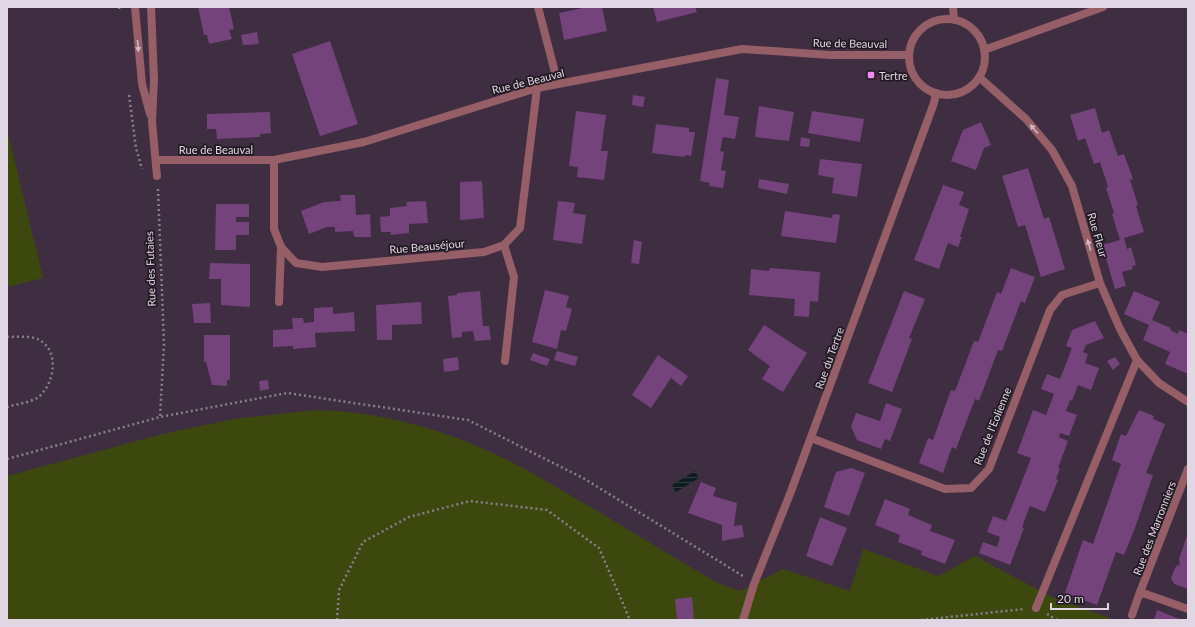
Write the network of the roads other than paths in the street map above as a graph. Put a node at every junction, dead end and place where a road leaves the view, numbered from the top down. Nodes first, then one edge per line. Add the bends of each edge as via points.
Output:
1 (134, 7) edge
2 (151, 7) edge
3 (538, 7) edge
4 (953, 7) edge
5 (1103, 7) edge
6 (954, 20) junction
7 (984, 50) junction
8 (909, 55) junction
9 (979, 77) junction
10 (558, 84) junction
11 (537, 88) junction
12 (936, 93) junction
13 (152, 121) junction
14 (157, 160) junction
15 (274, 160) junction
16 (158, 176) road end
17 (504, 245) junction
18 (281, 247) junction
19 (1100, 283) junction
20 (279, 302) dead end
21 (1137, 360) junction
22 (505, 361) dead end
23 (1188, 402) edge
24 (811, 438) junction
25 (1188, 469) edge
26 (1140, 592) junction
27 (1036, 608) road end
28 (1188, 609) edge
29 (1132, 615) dead end
30 (743, 620) edge

1 -> 13 street via 142,84
2 - 13 street via 154,80
3 - 10 street
4 - 6 street
5 - 7 street
6 - 7 street via 974,30
6 - 8 street via 941,20 919,31 912,42
7 - 9 street via 983,69
8 - 10 street, Rue de Beauval via 830,55 742,49
8 - 12 street via 910,67 916,79 924,88
9 - 12 street via 971,86 960,92 948,95
19 -> 9 street, Rue Fleur via 1072,186 1052,150 1026,119
10 - 11 street, Rue de Beauval
11 - 15 street, Rue de Beauval via 364,142
11 - 17 street, Rue Beauséjour via 520,228
12 - 24 street, Rue du Tertre
13 - 14 street
14 - 15 street, Rue de Beauval
14 - 16 street
15 - 18 street, Rue Beauséjour via 274,229
17 - 18 street, Rue Beauséjour via 484,252 322,267 296,263
17 - 22 street via 514,277
18 - 20 street
19 - 21 street, Rue Fleur
19 - 24 street, Rue de l'Eolienne via 1062,295 1050,310 989,469 971,488 945,489
21 - 23 street, Rue Fleur via 1159,383
21 - 27 street
24 - 30 street, Rue du Tertre via 754,584
25 - 26 street, Rue des Marronniers
26 - 28 street, Rue des Marronniers
26 - 29 street

